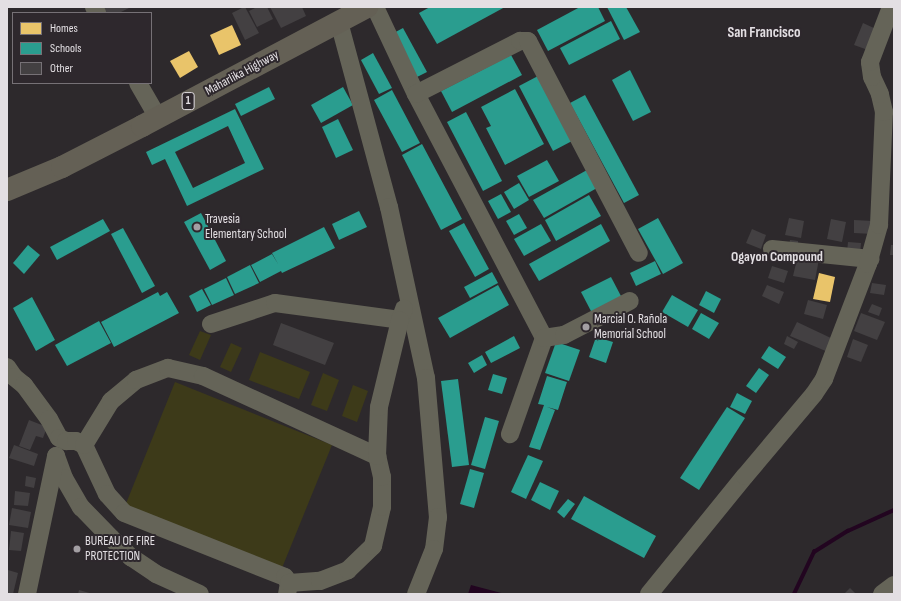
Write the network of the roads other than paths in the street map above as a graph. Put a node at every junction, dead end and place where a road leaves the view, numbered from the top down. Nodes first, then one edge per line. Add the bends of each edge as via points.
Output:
1 (367, 7) edge
2 (375, 7) edge
3 (891, 7) edge
4 (339, 22) junction
5 (139, 84) edge
6 (416, 94) junction
7 (158, 117) junction
8 (7, 190) edge
9 (772, 249) dead end
10 (639, 253) dead end
11 (870, 259) junction
12 (409, 295) junction
13 (630, 301) dead end
14 (400, 320) junction
15 (211, 324) dead end
16 (544, 338) junction
17 (7, 367) edge
18 (510, 434) dead end
19 (59, 438) junction
20 (84, 445) junction
21 (56, 456) junction
22 (377, 456) junction
23 (894, 585) edge
24 (288, 588) edge
25 (315, 588) edge
26 (26, 594) edge
27 (200, 594) edge
28 (416, 594) edge
29 (649, 594) edge
30 (882, 594) edge

1 - 4 highway, Maharlika Highway / 1
2 - 6 street
3 - 11 street via 870,62 872,77 880,94 884,112 879,225
4 - 7 highway, Maharlika Highway / 1
4 - 12 street via 389,207
5 - 7 street
6 - 10 street via 520,41 528,41
6 - 16 street
7 - 8 highway, Maharlika Highway / 1 via 62,167
9 - 11 street
11 - 29 street via 824,379
12 - 14 street
12 - 28 street via 426,378 438,517 434,549
13 - 16 street via 564,335
14 - 15 street via 276,303
14 - 22 street via 379,406
16 - 18 street
17 - 19 street via 49,419
19 - 20 street
19 - 21 street
20 - 22 street via 111,401 136,380 168,368 203,376
20 - 24 street via 107,494 124,513 272,571 285,577
21 - 26 street
21 - 27 street via 64,478 81,507 111,538 156,574
22 - 25 street via 382,477 382,507 373,546 348,570
23 - 30 street
24 - 25 street

